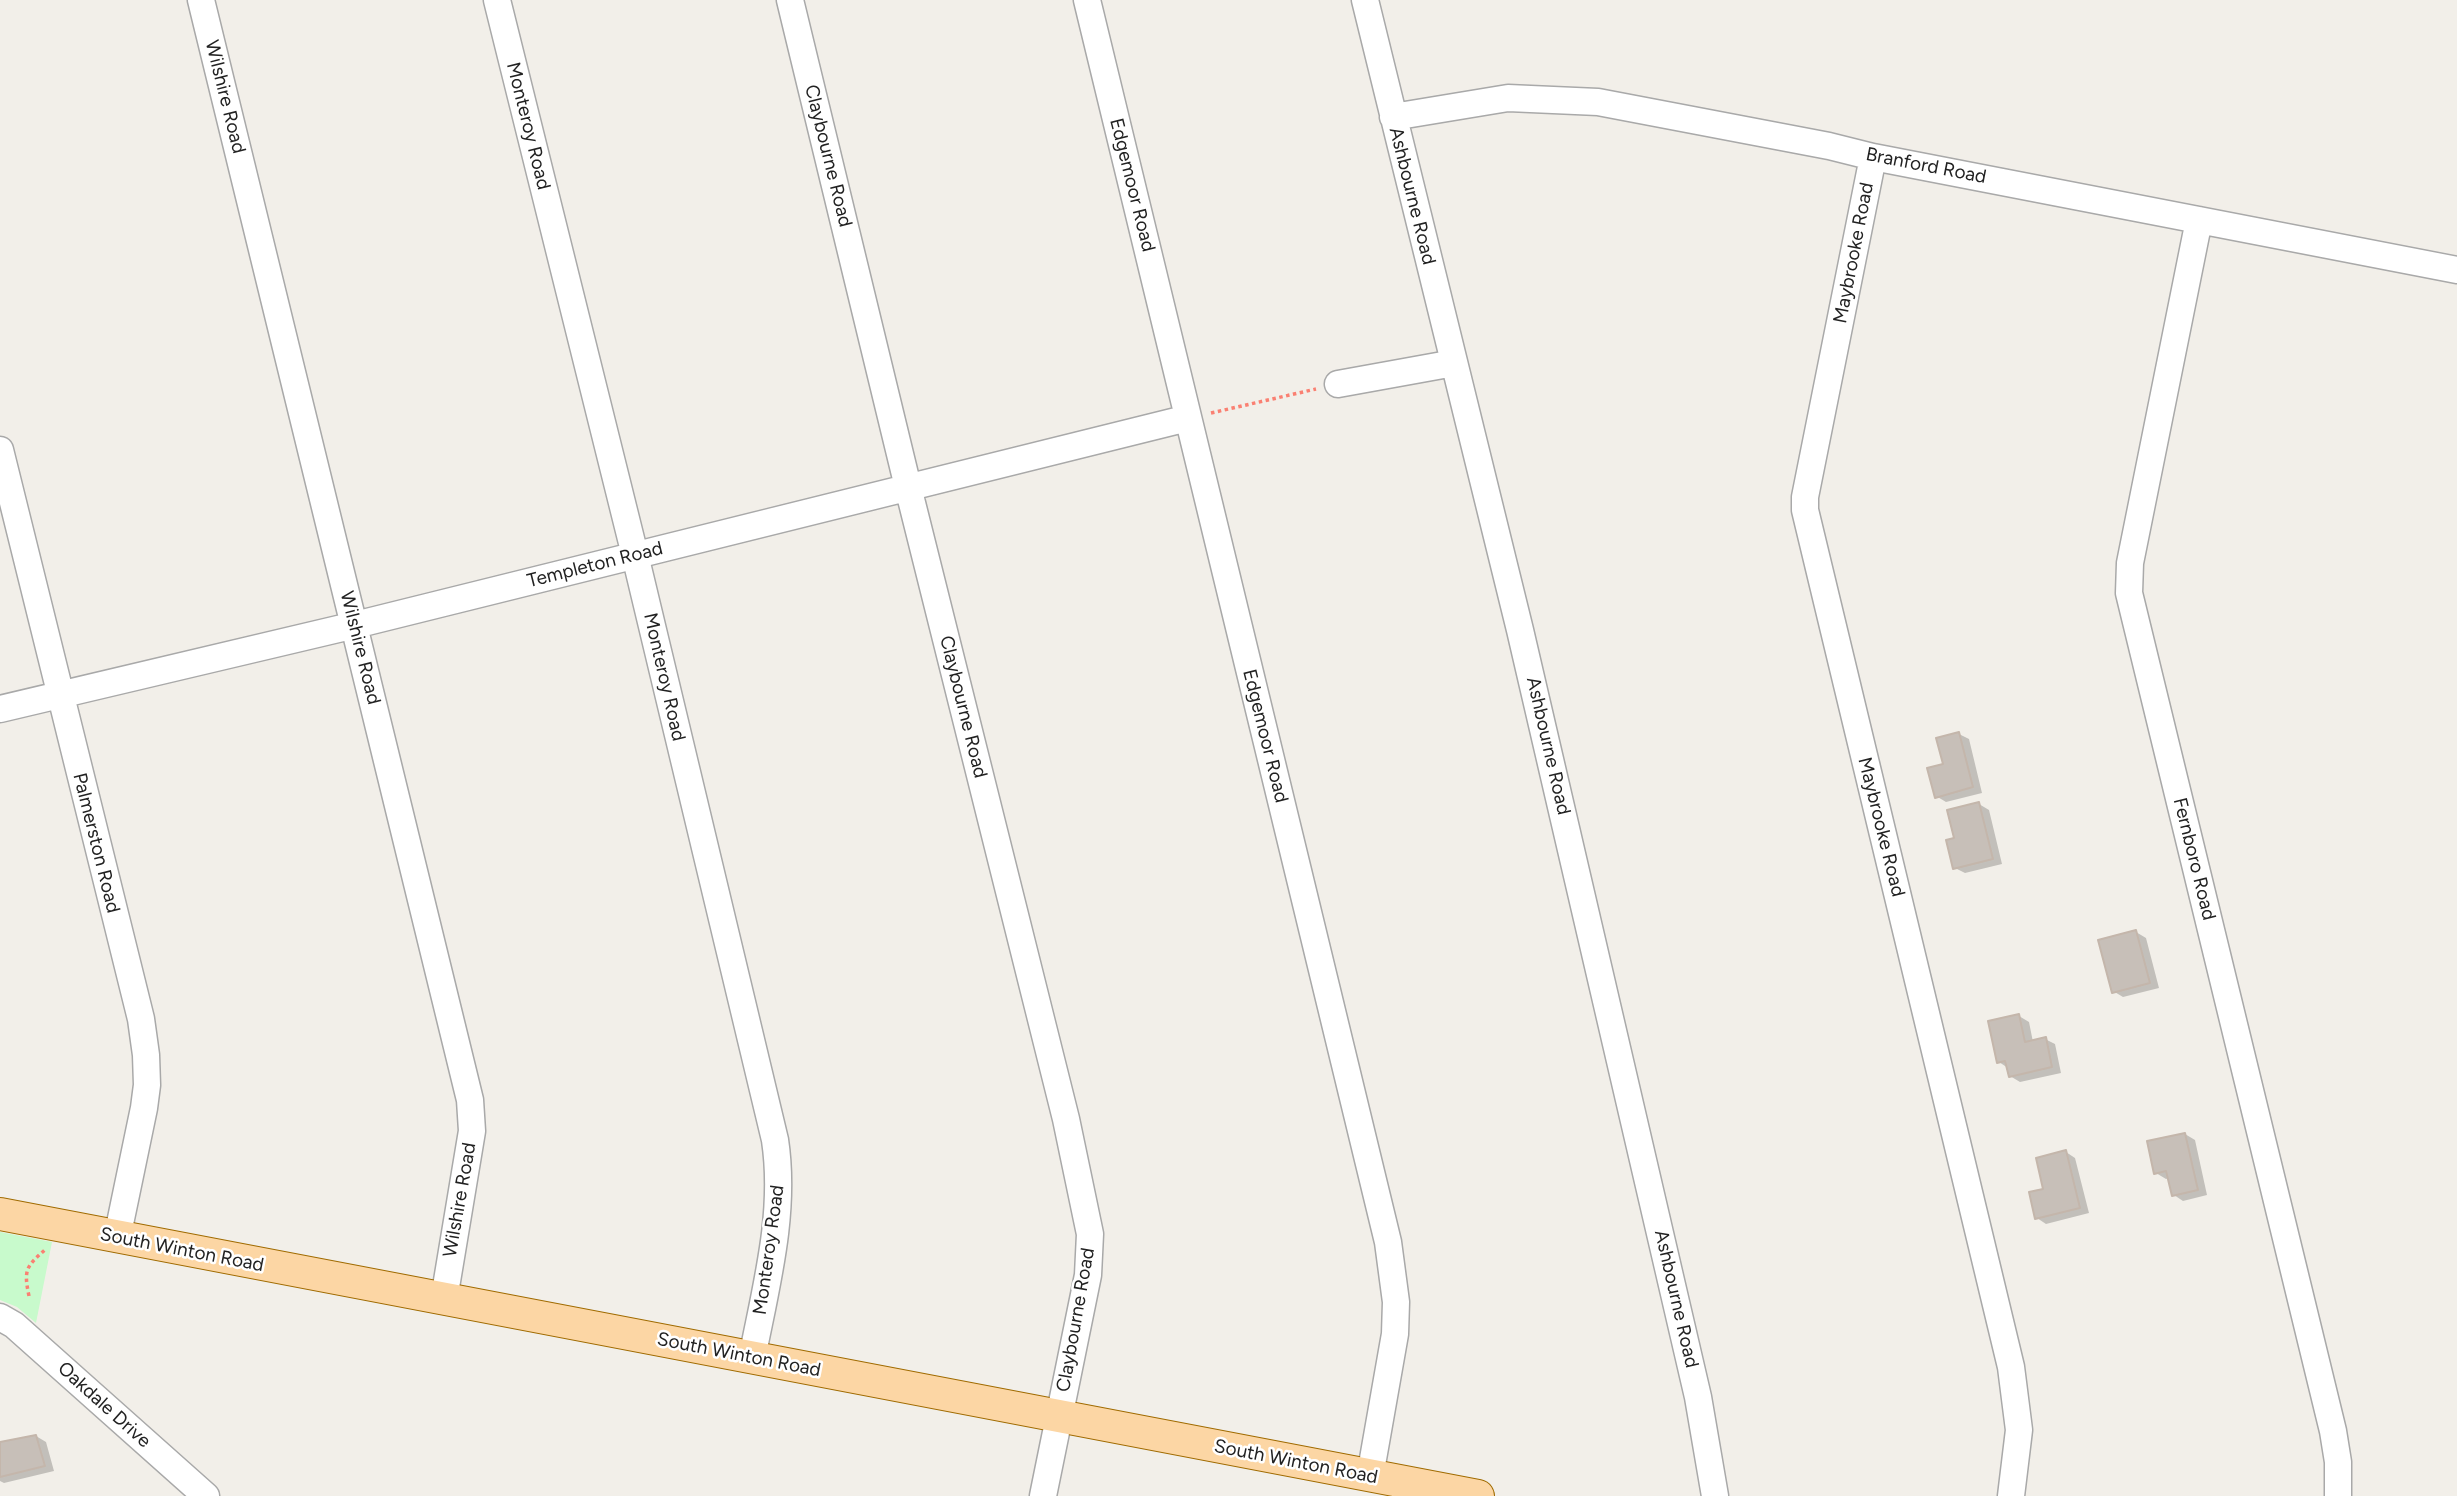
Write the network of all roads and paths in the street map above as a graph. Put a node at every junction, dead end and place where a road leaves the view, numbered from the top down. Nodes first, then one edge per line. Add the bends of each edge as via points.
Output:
1 (201, 0) edge
2 (497, 0) edge
3 (790, 0) edge
4 (1087, 0) edge
5 (1365, 0) edge
6 (1392, 117) junction
7 (1873, 157) junction
8 (2199, 220) junction
9 (2457, 270) edge
10 (1454, 363) junction
11 (1338, 384) joint
12 (1188, 418) junction
13 (0, 450) edge
14 (908, 487) junction
15 (635, 555) junction
16 (355, 625) junction
17 (59, 695) junction
18 (0, 709) edge
19 (5, 1215) edge
20 (117, 1238) junction
21 (48, 1247) dead end
22 (29, 1296) dead end
23 (444, 1299) junction
24 (0, 1317) edge
25 (752, 1358) junction
26 (1059, 1417) junction
27 (1370, 1476) junction
28 (206, 1496) edge
29 (1043, 1496) edge
30 (1478, 1496) edge
31 (1715, 1496) edge
32 (2011, 1496) edge
33 (2338, 1496) edge

1 - 16 street, Wilshire Road
2 - 15 street, Monteroy Road
3 - 14 street, Claybourne Road
4 - 12 street, Edgemoor Road
5 - 6 street, Ashbourne Road
6 - 7 street, Branford Road via 1508,98 1598,102
6 - 10 street, Ashbourne Road
7 - 8 street, Branford Road
7 - 32 street, Maybrooke Road via 1805,510 2011,1367 2019,1430
8 - 9 street, Branford Road
8 - 33 street, Fernboro Road via 2130,563 2129,593 2333,1431
10 - 11 street
10 - 31 street, Ashbourne Road via 1632,1108 1698,1397
11 - 12 path
12 - 14 street, Templeton Road
12 - 27 street, Edgemoor Road via 1392,1264 1395,1334
13 - 17 street, Palmerston Road
14 - 15 street, Templeton Road
14 - 26 street, Claybourne Road via 1066,1119 1090,1234 1088,1275
15 - 16 street, Templeton Road
15 - 25 street, Monteroy Road via 779,1167 778,1214
16 - 17 street, Templeton Road
16 - 23 street, Wilshire Road via 470,1100 472,1131
17 - 18 street, Templeton Road
17 - 20 street, Palmerston Road via 141,1019 146,1055 144,1108
19 - 20 main road, South Winton Road
20 - 23 main road, South Winton Road
21 - 22 path via 27,1267
23 - 25 main road, South Winton Road
24 - 28 street, Oakdale Drive
25 - 26 main road, South Winton Road
26 - 27 main road, South Winton Road
26 - 29 street, Claybourne Road
27 - 30 main road, South Winton Road

